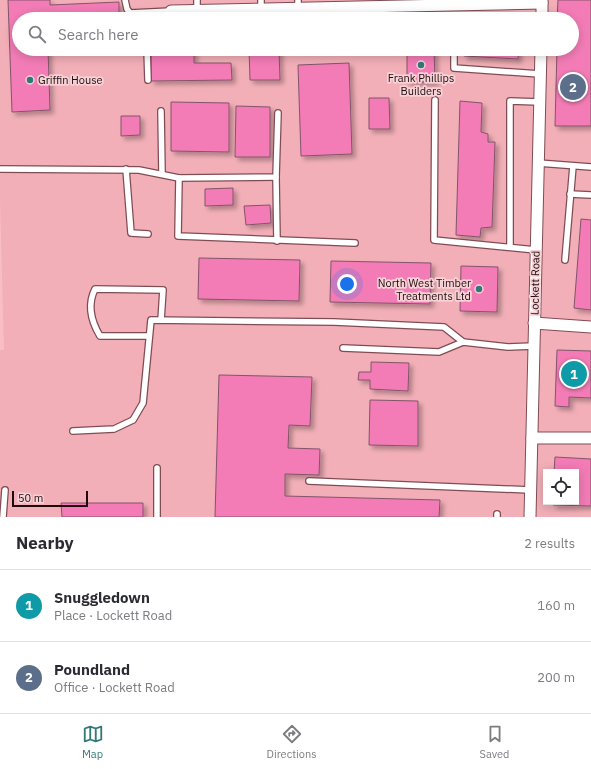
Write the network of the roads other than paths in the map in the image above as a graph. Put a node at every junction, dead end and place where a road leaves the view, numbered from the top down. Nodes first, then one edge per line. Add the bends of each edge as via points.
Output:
1 (125, 0) edge
2 (542, 1) edge
3 (298, 4) edge
4 (197, 5) edge
5 (261, 5) edge
6 (129, 12) edge
7 (179, 12) edge
8 (205, 12) edge
9 (225, 12) edge
10 (542, 12) edge
11 (146, 56) edge
12 (454, 56) edge
13 (541, 56) edge
14 (540, 74) junction
15 (148, 80) dead end
16 (435, 100) dead end
17 (540, 102) junction
18 (162, 112) dead end
19 (278, 113) dead end
20 (538, 163) junction
21 (572, 166) junction
22 (591, 167) edge
23 (0, 169) edge
24 (126, 169) junction
25 (162, 174) junction
26 (276, 177) junction
27 (179, 178) junction
28 (570, 194) junction
29 (591, 195) edge
30 (148, 234) dead end
31 (277, 241) junction
32 (355, 243) dead end
33 (510, 247) junction
34 (536, 250) junction
35 (565, 260) dead end
36 (161, 320) junction
37 (534, 323) junction
38 (591, 327) edge
39 (149, 336) junction
40 (463, 342) junction
41 (534, 346) junction
42 (343, 348) dead end
43 (73, 431) dead end
44 (532, 438) junction
45 (591, 438) edge
46 (157, 468) dead end
47 (309, 481) dead end
48 (5, 490) dead end
49 (530, 490) junction
50 (3, 517) edge
51 (157, 517) edge
52 (530, 517) edge

1 - 6 lane
2 - 3 street
2 - 10 street
3 - 5 street
4 - 7 street
4 - 8 street
5 - 9 street
11 - 15 lane
12 - 14 lane via 454,68
13 - 14 street, Lockett Road
14 - 17 street, Lockett Road
16 - 33 lane via 434,240
17 - 20 street, Lockett Road
17 - 33 lane via 510,101
18 - 25 lane
19 - 26 lane
20 - 21 lane
20 - 34 street, Lockett Road
21 - 22 lane
21 - 28 lane
23 - 24 lane
24 - 25 lane
24 - 30 lane via 131,234
25 - 27 lane
26 - 27 lane
26 - 31 lane
27 - 31 lane via 178,236
28 - 29 lane
28 - 35 lane
31 - 32 lane
33 - 34 lane
34 - 37 street, Lockett Road
36 - 39 lane via 150,320
36 - 39 lane via 162,290 94,289 90,298 92,322 100,336
36 - 40 lane via 334,322 444,327
37 - 38 street
37 - 41 street, Lockett Road
39 - 43 lane via 143,403 133,420 114,429
40 - 41 lane
40 - 42 lane via 439,352
41 - 44 street, Lockett Road
44 - 45 street
44 - 49 street, Lockett Road
46 - 51 lane
47 - 49 lane
48 - 50 lane
49 - 52 street, Lockett Road

